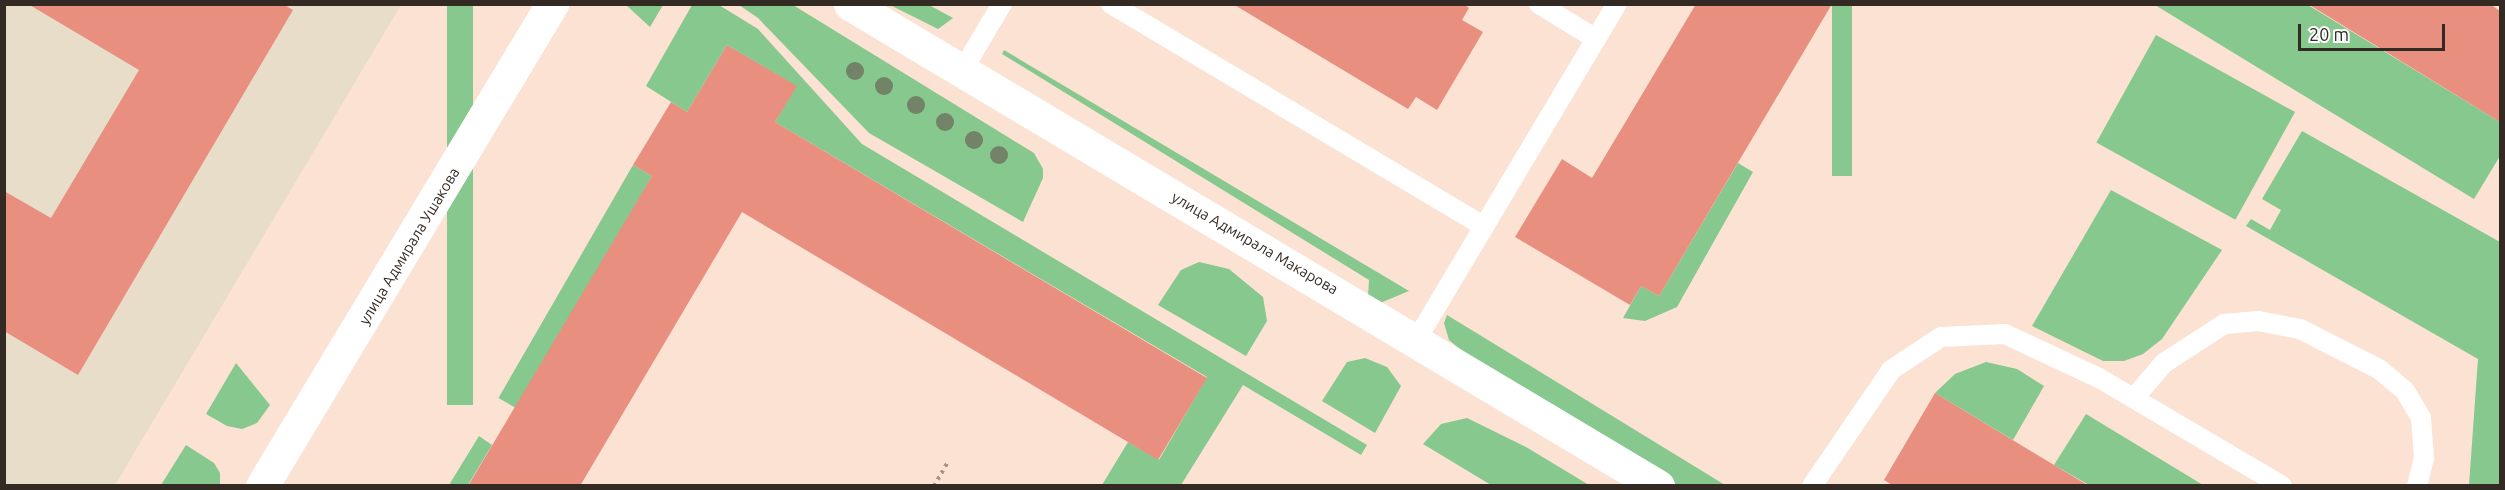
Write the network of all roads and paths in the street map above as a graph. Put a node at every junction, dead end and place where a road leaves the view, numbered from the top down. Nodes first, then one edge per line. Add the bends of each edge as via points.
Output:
1 (552, 4) edge
2 (850, 4) edge
3 (1002, 4) edge
4 (1111, 4) edge
5 (1539, 4) edge
6 (1617, 4) edge
7 (1596, 39) junction
8 (962, 71) junction
9 (1484, 226) junction
10 (1417, 339) junction
11 (2134, 398) junction
12 (948, 462) dead end
13 (262, 486) edge
14 (934, 486) edge
15 (1658, 486) edge
16 (1812, 486) edge
17 (2282, 486) edge
18 (2418, 486) edge

1 - 13 street, улица Адмирала Ушакова
2 - 8 street, улица Адмирала Макарова
3 - 8 lane
4 - 9 lane
5 - 7 lane
6 - 7 lane
7 - 9 lane
8 - 10 street, улица Адмирала Макарова
9 - 10 lane
10 - 15 street, улица Адмирала Макарова
11 - 16 lane via 2048,351 2005,334 1941,337 1891,370
11 - 17 lane
11 - 18 lane via 2164,363 2224,324 2258,321 2300,329 2379,369 2405,391 2421,418 2424,458
12 - 14 path

